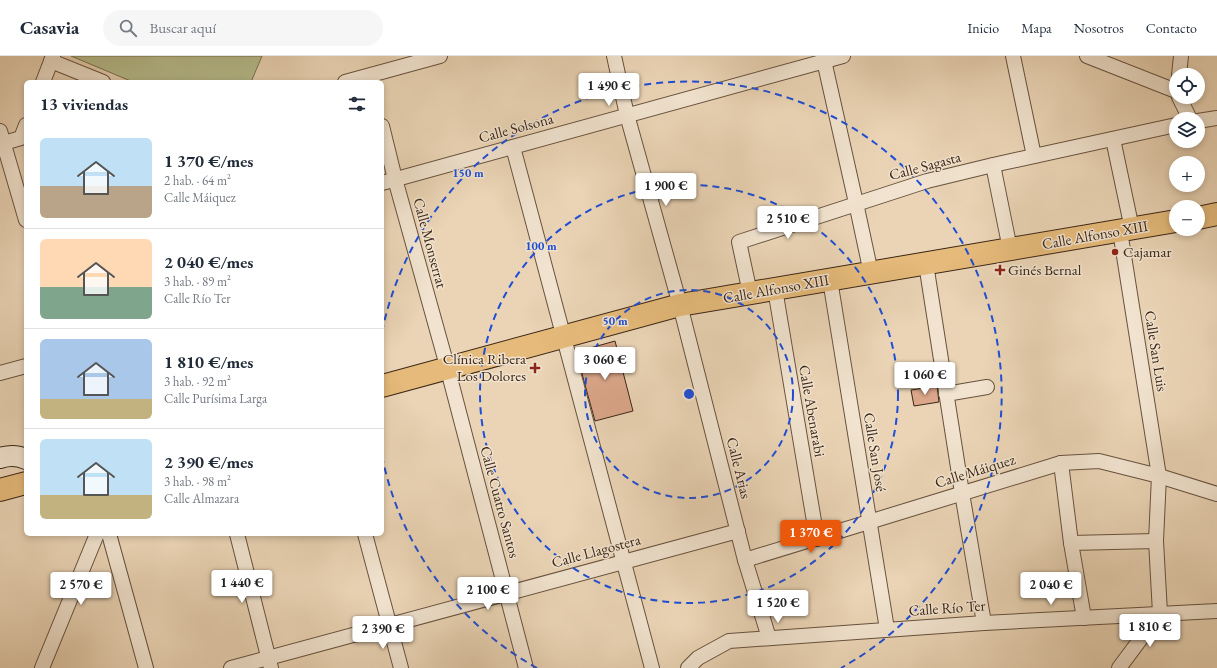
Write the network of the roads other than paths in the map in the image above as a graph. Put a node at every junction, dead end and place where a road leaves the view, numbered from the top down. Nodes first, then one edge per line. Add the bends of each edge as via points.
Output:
1 (440, 56) edge
2 (614, 56) edge
3 (844, 56) edge
4 (1013, 56) edge
5 (1087, 56) edge
6 (1181, 56) edge
7 (52, 59) edge
8 (823, 59) edge
9 (1104, 59) edge
10 (1179, 68) edge
11 (370, 79) edge
12 (44, 80) edge
13 (99, 80) edge
14 (1169, 88) edge
15 (627, 115) junction
16 (1217, 118) edge
17 (1205, 120) edge
18 (1169, 127) edge
19 (24, 130) edge
20 (1113, 139) junction
21 (1, 140) edge
22 (384, 144) edge
23 (513, 147) junction
24 (1034, 156) junction
25 (993, 165) junction
26 (388, 181) edge
27 (856, 203) junction
28 (24, 214) edge
29 (1217, 214) edge
30 (1205, 217) edge
31 (1169, 222) edge
32 (1126, 230) junction
33 (1010, 249) junction
34 (926, 264) junction
35 (871, 273) junction
36 (830, 280) junction
37 (775, 289) junction
38 (750, 293) junction
39 (680, 305) junction
40 (563, 337) junction
41 (24, 367) edge
42 (447, 369) junction
43 (0, 373) edge
44 (384, 385) edge
45 (987, 386) dead end
46 (946, 394) junction
47 (0, 458) edge
48 (24, 458) edge
49 (1061, 463) junction
50 (1159, 476) junction
51 (24, 484) edge
52 (0, 490) edge
53 (962, 493) junction
54 (1217, 494) edge
55 (869, 522) junction
56 (738, 531) junction
57 (96, 536) edge
58 (110, 536) edge
59 (238, 536) edge
60 (366, 536) edge
61 (816, 539) junction
62 (1156, 541) junction
63 (1071, 543) junction
64 (745, 560) junction
65 (623, 562) junction
66 (506, 593) junction
67 (1217, 611) edge
68 (1160, 613) junction
69 (1084, 618) junction
70 (984, 623) junction
71 (390, 626) junction
72 (887, 630) junction
73 (769, 638) junction
74 (270, 663) edge
75 (42, 668) edge
76 (146, 668) edge
77 (231, 668) edge
78 (401, 668) edge
79 (526, 668) edge
80 (652, 668) edge
81 (688, 668) edge
82 (1119, 668) edge

1 - 11 street
2 - 15 street, Calle Arias
3 - 8 street, Calle Solsona
4 - 24 street
5 - 9 street
6 - 10 street
7 - 12 street
7 - 13 street
8 - 15 street, Calle Solsona
8 - 27 street
9 - 14 street
15 - 23 street, Calle Solsona
15 - 39 street, Calle Arias
16 - 17 street
18 - 20 street, Calle Sagasta
19 - 21 street via 21,138
20 - 24 street, Calle Sagasta
20 - 32 street, Calle San Luis
21 - 28 street
22 - 26 street, Calle Monserrat
23 - 26 street, Calle Solsona
23 - 40 street
24 - 25 street, Calle Sagasta
25 - 27 street, Calle Sagasta via 927,181
25 - 33 street
26 - 42 street, Calle Monserrat
27 - 35 street
27 - 38 street, Calle Sagasta via 739,242
29 - 30 main road
31 - 32 main road, Calle Alfonso XIII
32 - 33 main road, Calle Alfonso XIII
32 - 50 street, Calle San Luis
33 - 34 main road, Calle Alfonso XIII
34 - 35 main road, Calle Alfonso XIII
34 - 46 street
35 - 36 main road, Calle Alfonso XIII
36 - 37 main road, Calle Alfonso XIII
36 - 55 street, Calle San José
37 - 38 main road, Calle Alfonso XIII
37 - 61 street, Calle Abenarabi
38 - 39 main road, Calle Alfonso XIII
39 - 40 main road, Calle Alfonso XIII
39 - 56 street, Calle Arias
40 - 42 main road, Calle Alfonso XIII
40 - 65 street
41 - 43 street
42 - 44 main road, Calle Alfonso XIII
42 - 66 street, Calle Cuatro Santos
45 - 46 street
46 - 53 street
47 - 48 street via 17,456
49 - 50 street, Calle Máiquez via 1099,461
49 - 53 street, Calle Máiquez
49 - 63 street
50 - 54 street, Calle Máiquez
50 - 62 street, Calle San Luis
51 - 52 main road
53 - 55 street, Calle Máiquez
53 - 70 street
55 - 61 street, Calle Máiquez
55 - 72 street, Calle San José
56 - 64 street, Calle Arias
56 - 65 street, Calle Llagostera
57 - 75 street
58 - 76 street
59 - 74 street
60 - 71 street
61 - 64 street, Calle Máiquez
62 - 63 street
62 - 68 street, Calle San Luis
63 - 69 street
64 - 73 street, Calle Arias
65 - 66 street, Calle Llagostera
65 - 80 street
66 - 71 street, Calle Llagostera
66 - 79 street, Calle Cuatro Santos
67 - 68 street, Calle Río Ter
68 - 69 street, Calle Río Ter
68 - 82 street
69 - 70 street, Calle Río Ter
70 - 72 street, Calle Río Ter
71 - 74 street, Calle Llagostera
71 - 78 street
72 - 73 street, Calle Río Ter
73 - 81 street, Calle Río Ter via 729,641 698,658
74 - 77 street, Calle Llagostera

